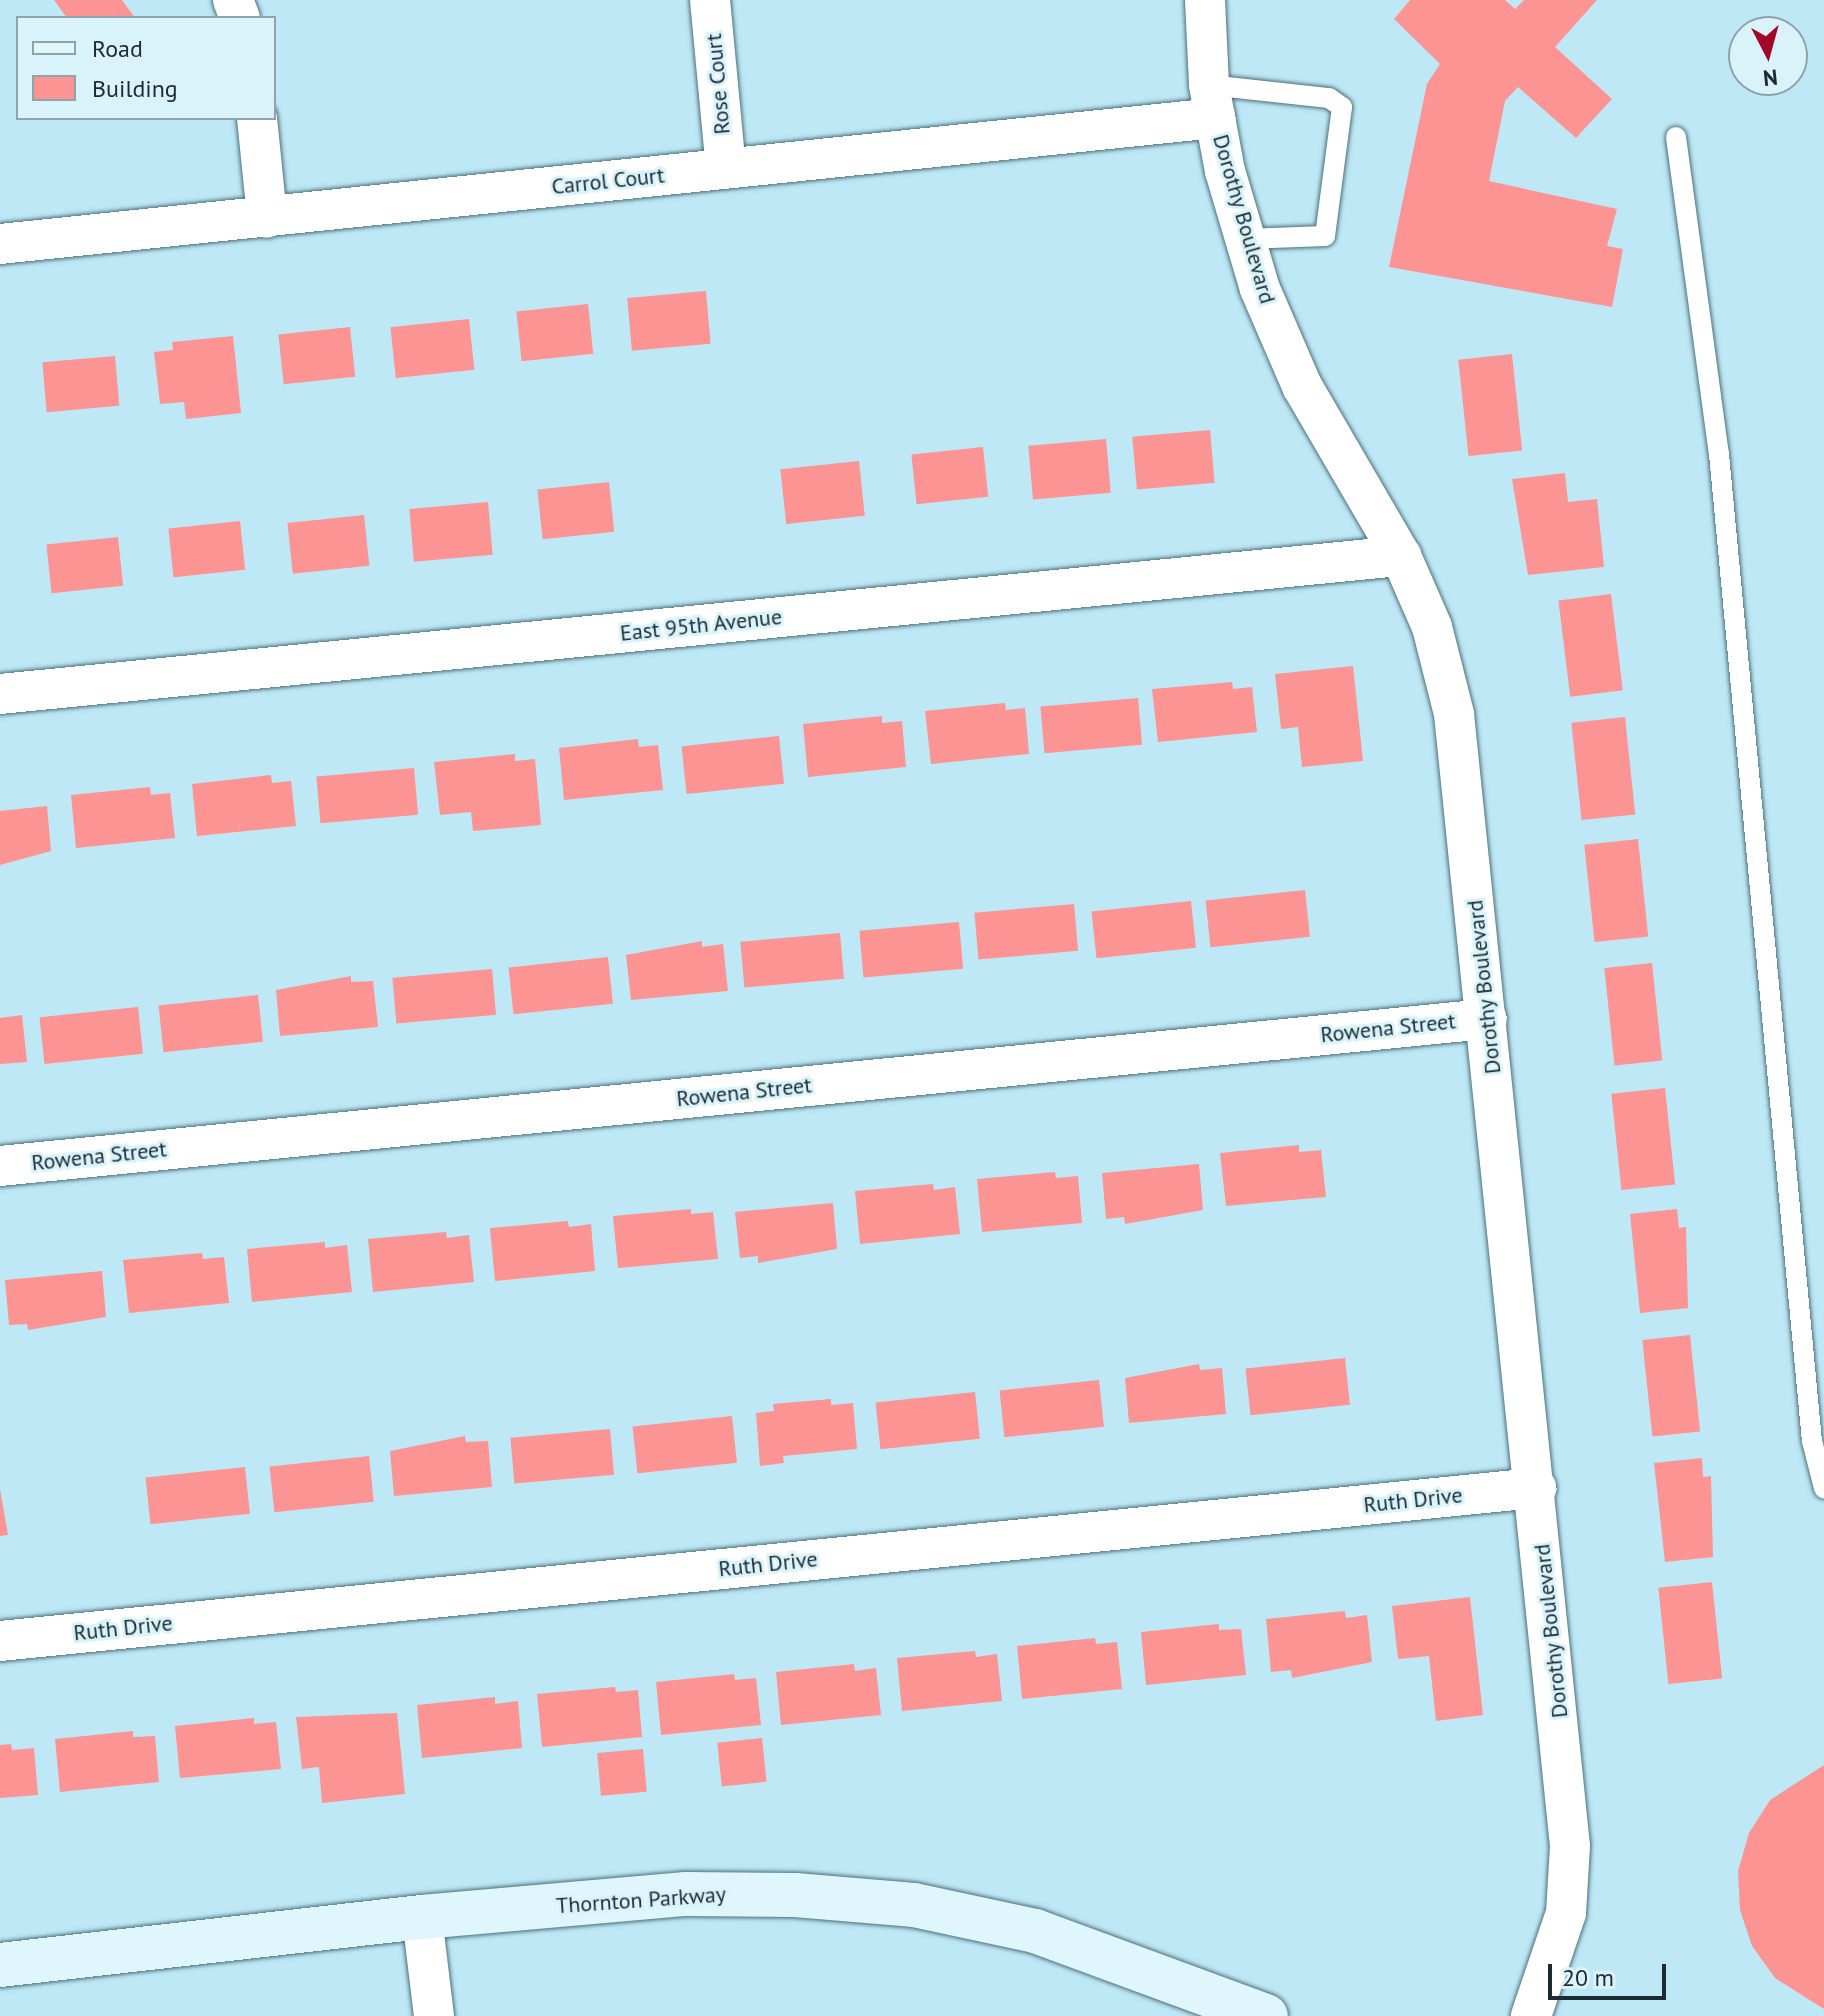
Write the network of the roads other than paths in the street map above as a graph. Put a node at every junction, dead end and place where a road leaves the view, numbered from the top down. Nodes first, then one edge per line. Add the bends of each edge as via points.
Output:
1 (710, 0) edge
2 (1205, 0) edge
3 (1212, 102) junction
4 (257, 120) edge
5 (1676, 137) dead end
6 (726, 168) junction
7 (267, 217) junction
8 (1245, 239) junction
9 (0, 244) edge
10 (1401, 556) junction
11 (0, 694) edge
12 (1487, 1019) junction
13 (0, 1166) edge
14 (1536, 1488) junction
15 (1824, 1488) edge
16 (0, 1641) edge
17 (422, 1917) junction
18 (0, 1965) edge
19 (434, 2016) edge
20 (1266, 2016) edge
21 (1531, 2016) edge

1 - 6 street, Rose Court
2 - 3 street, Dorothy Boulevard
3 - 6 street, Carrol Court
3 - 8 street, Dorothy Boulevard
3 - 8 lane via 1329,98 1342,107 1325,236
4 - 7 street
5 - 15 lane via 1719,454 1812,1441
6 - 7 street, Carrol Court
7 - 9 street, Carrol Court
8 - 10 street, Dorothy Boulevard via 1302,386
10 - 11 street, East 95th Avenue
10 - 12 street, Dorothy Boulevard via 1432,627 1454,714
12 - 13 street, Rowena Street
12 - 14 street, Dorothy Boulevard
14 - 16 street, Ruth Drive
14 - 21 street, Dorothy Boulevard via 1570,1846 1566,1913
17 - 18 main road, Thornton Parkway
17 - 19 street
17 - 20 main road, Thornton Parkway via 686,1894 914,1905 1035,1931

